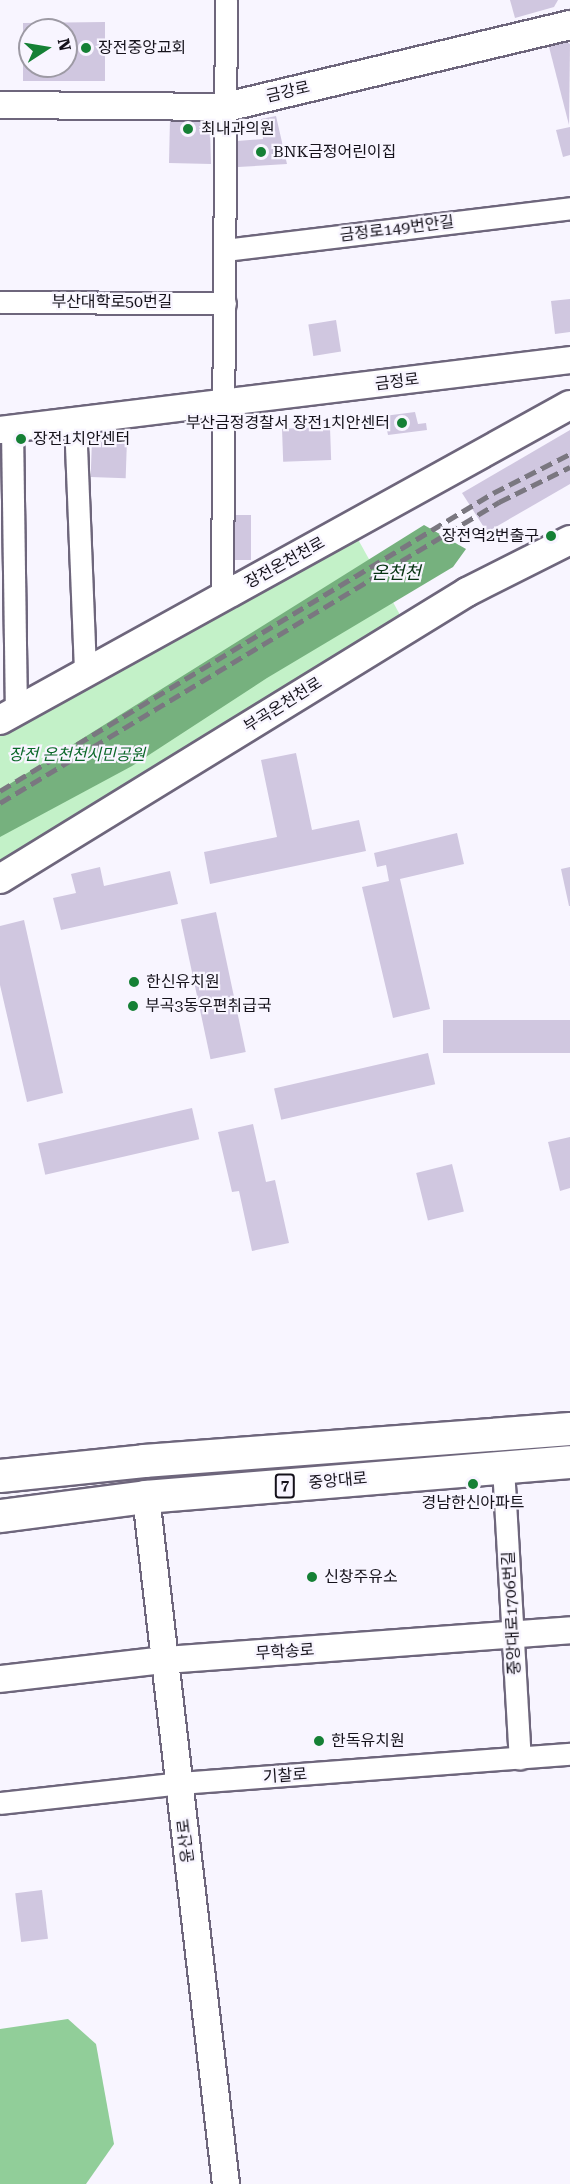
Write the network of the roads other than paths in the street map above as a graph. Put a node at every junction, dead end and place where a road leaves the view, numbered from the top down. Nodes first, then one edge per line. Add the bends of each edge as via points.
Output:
1 (226, 0) edge
2 (570, 25) edge
3 (0, 105) edge
4 (226, 107) junction
5 (570, 208) edge
6 (225, 250) junction
7 (0, 302) edge
8 (225, 303) junction
9 (570, 360) edge
10 (224, 405) junction
11 (570, 405) edge
12 (75, 421) junction
13 (6, 429) edge
14 (570, 540) edge
15 (222, 597) junction
16 (7, 604) edge
17 (85, 673) junction
18 (8, 715) edge
19 (0, 879) edge
20 (570, 1429) edge
21 (570, 1462) edge
22 (503, 1467) junction
23 (0, 1476) edge
24 (146, 1497) junction
25 (0, 1516) edge
26 (570, 1630) edge
27 (513, 1635) junction
28 (165, 1660) junction
29 (0, 1679) edge
30 (570, 1754) edge
31 (520, 1759) junction
32 (180, 1784) junction
33 (0, 1803) edge
34 (226, 2184) edge

1 - 4 street
2 - 4 main road, 금강로
3 - 4 street, 금강로
4 - 6 street
5 - 6 street, 금정로149번안길
6 - 8 street
7 - 8 street, 부산대학로50번길
8 - 10 street
9 - 10 street, 금정로
10 - 12 street, 금정로
10 - 15 street
11 - 15 main road, 장전온천천로
12 - 13 street, 금정로
12 - 17 street
13 - 16 street
14 - 19 main road, 부곡온천천로 via 467,592
15 - 17 main road, 장전온천천로
16 - 18 street
17 - 18 main road, 장전온천천로
20 - 23 main road, 7 via 144,1461
21 - 22 main road, 중앙대로 / 7
22 - 24 main road, 중앙대로 / 7
22 - 27 street, 중앙대로1706번길
24 - 25 main road, 중앙대로 / 7
24 - 28 street, 윤산로
26 - 27 street, 무학송로
27 - 28 street, 무학송로
27 - 31 street, 중앙대로1706번길
28 - 29 street, 무학송로
28 - 32 street, 윤산로
30 - 31 street, 기찰로
31 - 32 street, 기찰로
32 - 33 street, 기찰로
32 - 34 street, 윤산로

